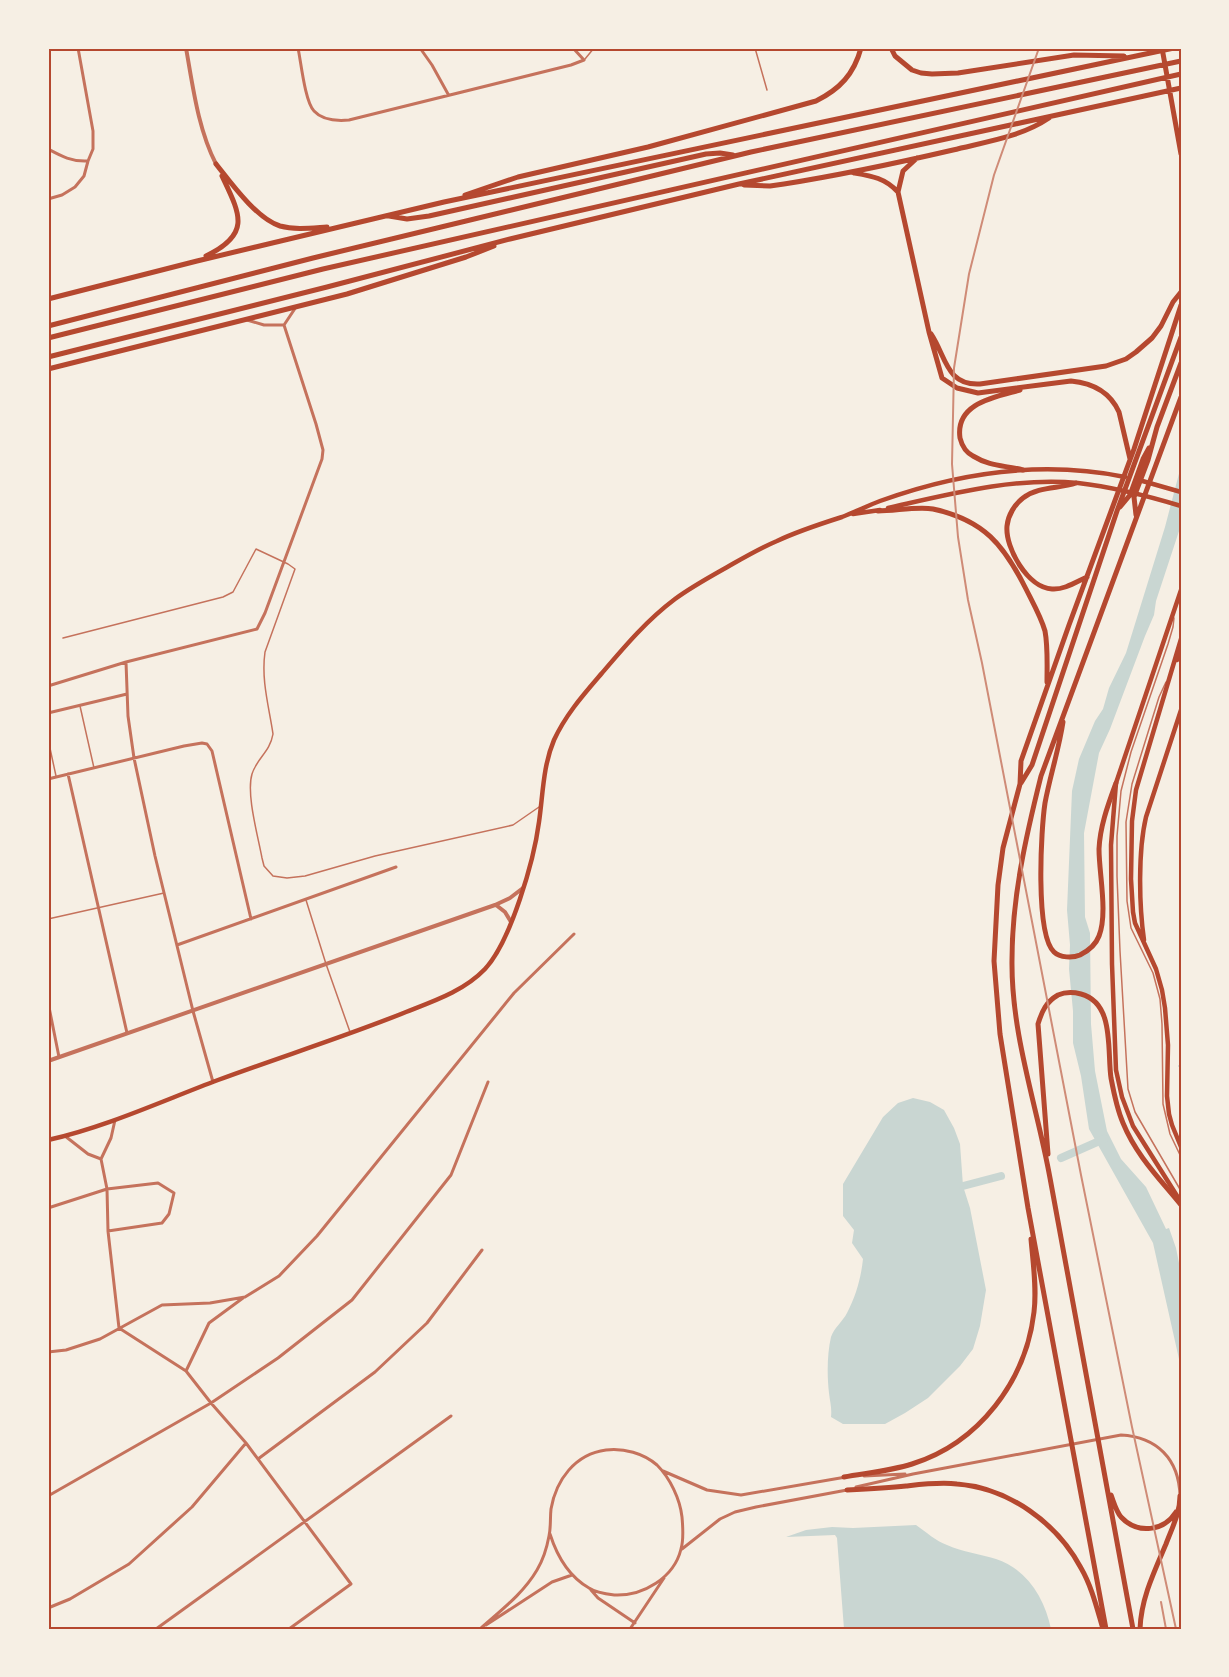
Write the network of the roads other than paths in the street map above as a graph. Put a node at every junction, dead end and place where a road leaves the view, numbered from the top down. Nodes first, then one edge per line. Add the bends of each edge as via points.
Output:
1 (78, 48) edge
2 (186, 48) edge
3 (298, 48) edge
4 (420, 48) edge
5 (573, 48) edge
6 (594, 48) edge
7 (755, 48) edge
8 (861, 48) edge
9 (891, 48) edge
10 (1161, 48) edge
11 (1174, 48) edge
12 (1137, 55) junction
13 (584, 60) junction
14 (1181, 61) edge
15 (1181, 74) edge
16 (1181, 88) edge
17 (767, 90) dead end
18 (448, 94) junction
19 (1051, 116) junction
20 (48, 149) edge
21 (1181, 154) edge
22 (734, 156) junction
23 (917, 158) junction
24 (88, 161) junction
25 (216, 165) junction
26 (850, 172) junction
27 (739, 184) junction
28 (898, 192) junction
29 (48, 199) edge
30 (444, 202) junction
31 (385, 216) junction
32 (336, 227) junction
33 (510, 239) junction
34 (197, 261) junction
35 (1181, 292) edge
36 (48, 300) edge
37 (1181, 305) edge
38 (296, 307) junction
39 (246, 320) junction
40 (284, 325) junction
41 (48, 326) edge
42 (929, 332) junction
43 (1181, 337) edge
44 (48, 338) edge
45 (48, 357) edge
46 (1181, 363) edge
47 (48, 369) edge
48 (1041, 384) junction
49 (1181, 397) edge
50 (1152, 441) junction
51 (1130, 461) junction
52 (1023, 470) junction
53 (1076, 483) junction
54 (1181, 492) edge
55 (1181, 506) edge
56 (878, 511) junction
57 (1118, 511) junction
58 (847, 515) junction
59 (1136, 519) junction
60 (1087, 577) junction
61 (1181, 590) edge
62 (1174, 611) junction
63 (63, 638) dead end
64 (1181, 639) edge
65 (1181, 651) edge
66 (126, 662) junction
67 (1171, 670) junction
68 (48, 686) edge
69 (1047, 686) junction
70 (127, 694) junction
71 (80, 706) junction
72 (1065, 710) junction
73 (1181, 710) edge
74 (48, 713) edge
75 (48, 739) edge
76 (134, 758) junction
77 (94, 769) junction
78 (68, 774) junction
79 (56, 777) junction
80 (48, 779) edge
81 (1116, 783) junction
82 (1020, 784) junction
83 (540, 806) junction
84 (396, 867) dead end
85 (523, 888) junction
86 (165, 893) junction
87 (305, 899) junction
88 (495, 905) junction
89 (99, 908) junction
90 (48, 919) edge
91 (251, 919) junction
92 (511, 922) junction
93 (574, 934) dead end
94 (1144, 942) junction
95 (177, 945) junction
96 (326, 964) junction
97 (48, 1002) edge
98 (193, 1011) junction
99 (127, 1033) junction
100 (351, 1034) junction
101 (59, 1057) junction
102 (48, 1061) edge
103 (213, 1082) junction
104 (488, 1082) dead end
105 (115, 1119) junction
106 (65, 1136) junction
107 (48, 1140) edge
108 (1181, 1147) edge
109 (1181, 1157) edge
110 (101, 1159) junction
111 (1049, 1170) junction
112 (107, 1189) junction
113 (1181, 1191) edge
114 (1181, 1204) edge
115 (48, 1208) edge
116 (1028, 1208) junction
117 (108, 1231) junction
118 (482, 1250) dead end
119 (245, 1297) junction
120 (119, 1328) junction
121 (48, 1352) edge
122 (186, 1371) junction
123 (211, 1403) junction
124 (451, 1416) dead end
125 (246, 1443) junction
126 (258, 1459) junction
127 (663, 1471) junction
128 (913, 1474) junction
129 (1104, 1475) junction
130 (844, 1477) junction
131 (847, 1490) junction
132 (48, 1496) edge
133 (1180, 1496) edge
134 (305, 1523) junction
135 (550, 1534) junction
136 (681, 1551) junction
137 (572, 1575) junction
138 (666, 1575) junction
139 (591, 1590) junction
140 (48, 1608) edge
141 (635, 1623) junction
142 (156, 1629) edge
143 (289, 1629) edge
144 (480, 1629) edge
145 (630, 1629) edge
146 (1104, 1629) edge
147 (1133, 1629) edge
148 (1140, 1629) edge

1 - 24 street via 93,131
2 - 25 street via 197,110
3 - 18 street via 310,106 324,118 349,120
4 - 18 street
5 - 13 street
6 - 13 lane
7 - 17 lane
8 - 30 highway via 843,84 816,101 648,147 518,177
9 - 12 highway via 912,70 932,74 1074,55
10 - 21 highway
11 - 12 highway
12 - 30 highway
13 - 18 street
14 - 22 highway
15 - 44 highway via 323,269
16 - 19 highway
19 - 23 highway via 1017,134
19 - 27 highway
20 - 24 street via 78,162
22 - 31 highway via 706,154 429,216
22 - 41 highway
23 - 26 highway
23 - 28 highway via 903,171
24 - 29 street via 84,176 75,187
25 - 32 highway via 267,220 294,228
25 - 34 highway via 235,204 238,224 230,242
26 - 27 highway via 770,186
26 - 28 highway via 881,179
27 - 33 highway
28 - 42 highway
30 - 31 highway
31 - 32 highway
32 - 34 highway
33 - 38 highway via 466,257
33 - 45 highway
34 - 36 highway
35 - 42 highway via 1144,346 1126,359 1106,366 969,384 952,373
37 - 51 highway
38 - 39 highway
38 - 40 street
39 - 40 street via 264,326
39 - 47 highway
40 - 66 street via 323,450 320,469 265,613 257,629
42 - 48 highway via 942,378 957,388 978,393
43 - 57 highway
46 - 50 highway
48 - 51 highway via 1082,382 1107,395 1119,412
48 - 52 highway via 973,406 960,428 962,446 967,452 991,465
49 - 59 highway
50 - 57 highway via 1130,495
50 - 59 highway via 1134,497
51 - 60 highway
52 - 54 main road via 1095,471
52 - 58 main road via 920,488
53 - 55 main road
53 - 56 main road via 1003,485
53 - 60 highway via 1045,488 1022,499 1009,516 1008,537 1026,575 1042,588 1061,589
56 - 58 main road
56 - 69 highway via 931,508 964,519 1000,545 1040,617 1047,645
57 - 82 highway via 1032,765
58 - 83 main road via 777,540 748,555 692,587 635,634 562,726 547,764
59 - 72 highway
60 - 69 highway
61 - 62 main road
62 - 81 main road
62 - 113 lane via 1168,644 1125,772 1117,836 1128,1089 1135,1112
63 - 83 lane via 223,597 233,592 256,549 295,569 263,664 272,743 256,764 250,784 262,858 273,876 305,876 513,825
64 - 67 main road
65 - 67 main road
66 - 68 street
66 - 70 street
67 - 94 main road via 1133,806 1133,912
67 - 109 lane via 1132,784 1126,855 1128,915 1160,999 1163,1104 1170,1134
69 - 82 highway via 1021,761
70 - 71 street
70 - 76 street
71 - 74 street
71 - 77 lane
72 - 81 highway via 1041,835 1043,915 1050,947 1064,956 1082,954 1099,936 1103,918 1101,831
72 - 111 highway via 1030,817 1012,935 1014,1000
73 - 94 main road via 1143,832
75 - 79 lane
76 - 77 street
76 - 86 street
76 - 91 street via 207,744 212,751
77 - 78 street
78 - 79 street
78 - 89 street
79 - 80 street
81 - 114 main road via 1111,845 1116,1070 1133,1126
82 - 116 highway via 1003,848 994,961 1000,1034
83 - 85 main road
84 - 87 street
85 - 88 street
85 - 92 main road
86 - 89 lane
86 - 95 street
87 - 91 street
87 - 96 lane
88 - 92 street
88 - 96 street
89 - 90 lane
89 - 99 street
91 - 95 street
92 - 100 main road via 496,956 471,981 434,1001
93 - 119 street via 514,993 316,1236 279,1276
94 - 108 main road via 1162,990 1169,1114
95 - 98 street
96 - 98 street
96 - 100 lane
97 - 101 street
98 - 99 street
98 - 103 street
99 - 101 street
100 - 103 main road
101 - 102 street
103 - 105 main road
104 - 123 street via 451,1175 352,1300 278,1358
105 - 106 main road
105 - 110 street
106 - 107 main road
106 - 110 street
110 - 112 street
111 - 114 highway via 1038,1024 1051,1000 1070,993 1088,997 1103,1013 1114,1098 1122,1120 1137,1151
111 - 129 highway
112 - 115 street
112 - 117 street
112 - 117 street via 158,1183 174,1193 169,1214 162,1223
116 - 130 highway via 1034,1310 1026,1349 1005,1394 972,1430 939,1453 911,1464
116 - 146 highway
117 - 120 street
118 - 126 street via 427,1323 375,1372
119 - 120 street via 162,1305
119 - 122 street via 209,1323
120 - 121 street via 100,1339
120 - 122 street
122 - 123 street
123 - 125 street
123 - 132 street
124 - 134 street
125 - 126 street
125 - 140 street via 192,1507 129,1564
126 - 134 street
127 - 130 street via 707,1490 741,1495
127 - 135 street via 630,1451 600,1451 583,1457 565,1474 555,1493
127 - 136 street via 681,1509
128 - 130 street
128 - 131 street
128 - 133 street via 1121,1435 1140,1438 1164,1452 1175,1468
129 - 133 highway via 1119,1514 1138,1528 1154,1528 1168,1522 1177,1510
129 - 147 highway
131 - 136 street via 735,1512 720,1519
131 - 146 highway via 960,1484 1011,1499 1054,1530 1071,1551 1091,1590
133 - 148 highway via 1177,1516 1148,1587
134 - 142 street
134 - 143 street via 351,1584
135 - 137 street via 560,1559
135 - 144 street via 532,1578
136 - 138 street
137 - 139 street
137 - 144 street via 552,1582
138 - 139 street via 630,1594
138 - 141 street
139 - 141 street
141 - 145 street

